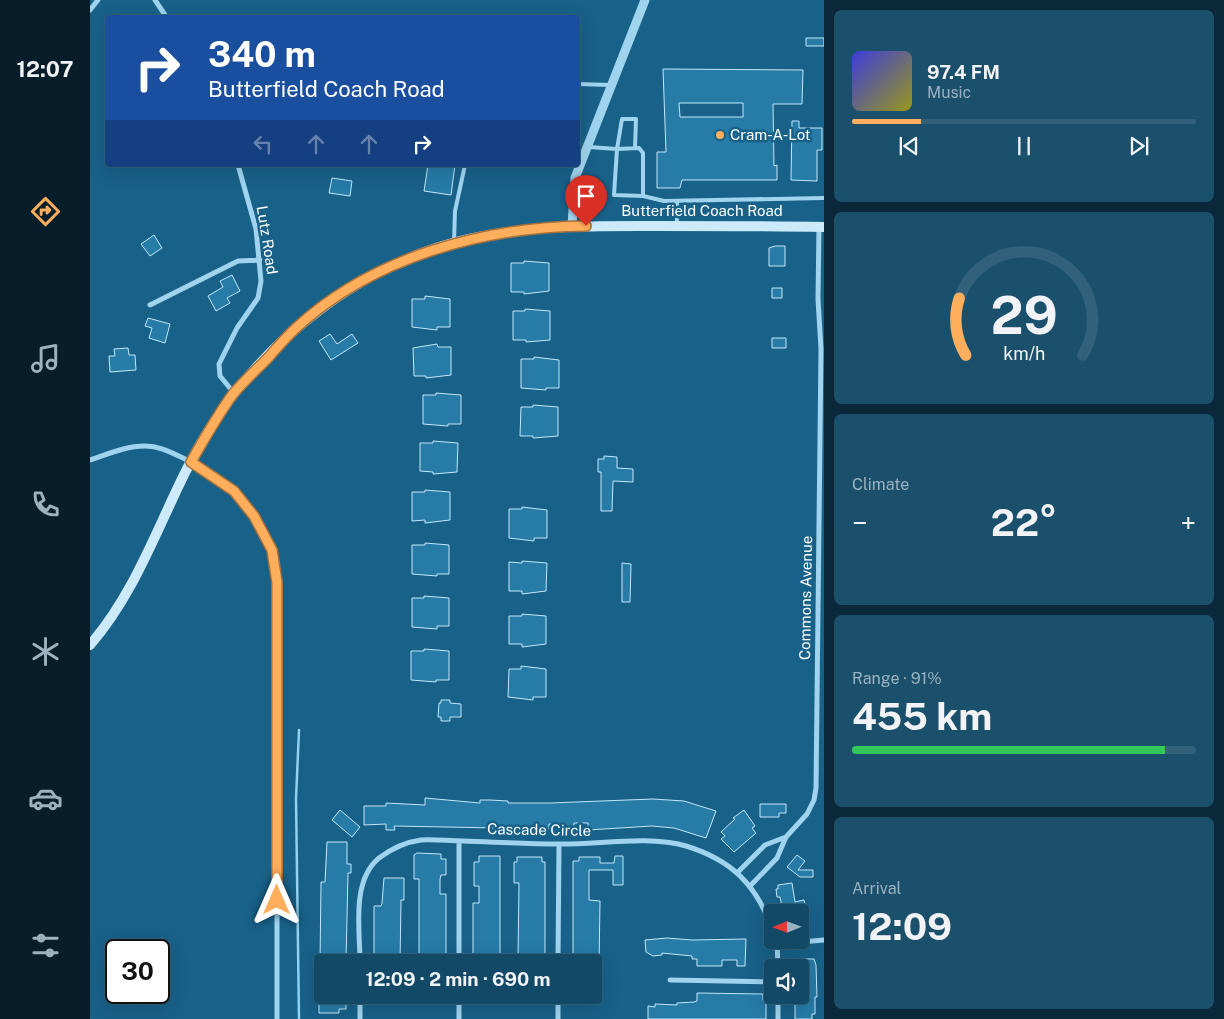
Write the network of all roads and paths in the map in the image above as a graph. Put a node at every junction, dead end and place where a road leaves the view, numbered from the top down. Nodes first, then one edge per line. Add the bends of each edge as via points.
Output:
1 (98, 0) edge
2 (155, 0) edge
3 (645, 0) edge
4 (90, 10) edge
5 (165, 15) edge
6 (580, 84) edge
7 (610, 85) junction
8 (587, 147) junction
9 (618, 148) junction
10 (636, 148) junction
11 (580, 165) edge
12 (239, 167) edge
13 (464, 167) edge
14 (579, 167) edge
15 (643, 196) junction
16 (824, 198) edge
17 (677, 201) junction
18 (572, 226) junction
19 (677, 226) junction
20 (822, 227) edge
21 (454, 243) junction
22 (260, 260) junction
23 (150, 305) dead end
24 (824, 339) edge
25 (822, 349) junction
26 (234, 393) junction
27 (90, 460) edge
28 (191, 462) junction
29 (90, 645) edge
30 (786, 837) junction
31 (460, 841) junction
32 (559, 844) junction
33 (738, 872) junction
34 (751, 885) junction
35 (764, 908) edge
36 (824, 940) edge
37 (809, 941) edge
38 (360, 954) edge
39 (459, 954) edge
40 (558, 954) edge
41 (670, 980) dead end
42 (764, 982) edge
43 (360, 1004) edge
44 (459, 1004) edge
45 (558, 1004) edge
46 (778, 1004) edge
47 (277, 1019) edge
48 (360, 1019) edge
49 (459, 1019) edge
50 (558, 1019) edge
51 (778, 1019) edge

1 - 4 street
2 - 5 street
3 - 7 street
6 - 7 lane
7 - 8 street
8 - 9 lane
8 - 11 street
9 - 10 lane
9 - 10 lane via 622,119 636,119
9 - 15 lane via 614,195
10 - 15 lane via 640,148 643,154
12 - 22 street, Lutz Road via 256,229
13 - 21 lane
14 - 18 street via 575,178
15 - 17 lane
16 - 17 lane
17 - 19 lane
18 - 19 main road, Butterfield Coach Road
18 - 21 main road, Butterfield Coach Road via 515,230
19 - 20 main road, Butterfield Coach Road
20 - 25 street, Commons Avenue via 818,299
21 - 26 main road, Butterfield Coach Road via 400,263 332,300 296,328
22 - 23 street via 238,261
22 - 26 street, Lutz Road via 258,298 237,328 219,364 220,376
24 - 25 street, Commons Avenue
25 - 30 street, Commons Avenue via 816,788 807,814
26 - 28 main road, Butterfield Coach Road
27 - 28 street via 130,446 148,446 164,449
28 - 29 main road, Butterfield Coach Road via 116,610
28 - 47 street via 234,491 254,516 272,550 277,582
30 - 33 street, Commons Avenue via 765,845
30 - 34 street, Commons Avenue via 777,858
31 - 32 street, Cascade Circle
31 - 38 street, Cascade Circle via 421,840 397,847 378,859 365,877 360,901
31 - 39 street
32 - 33 street, Cascade Circle via 668,843 686,846
32 - 40 street
33 - 34 street, Cascade Circle
34 - 35 street, Cascade Circle
36 - 37 street
41 - 42 street
43 - 48 street
44 - 49 street
45 - 50 street
46 - 51 street

